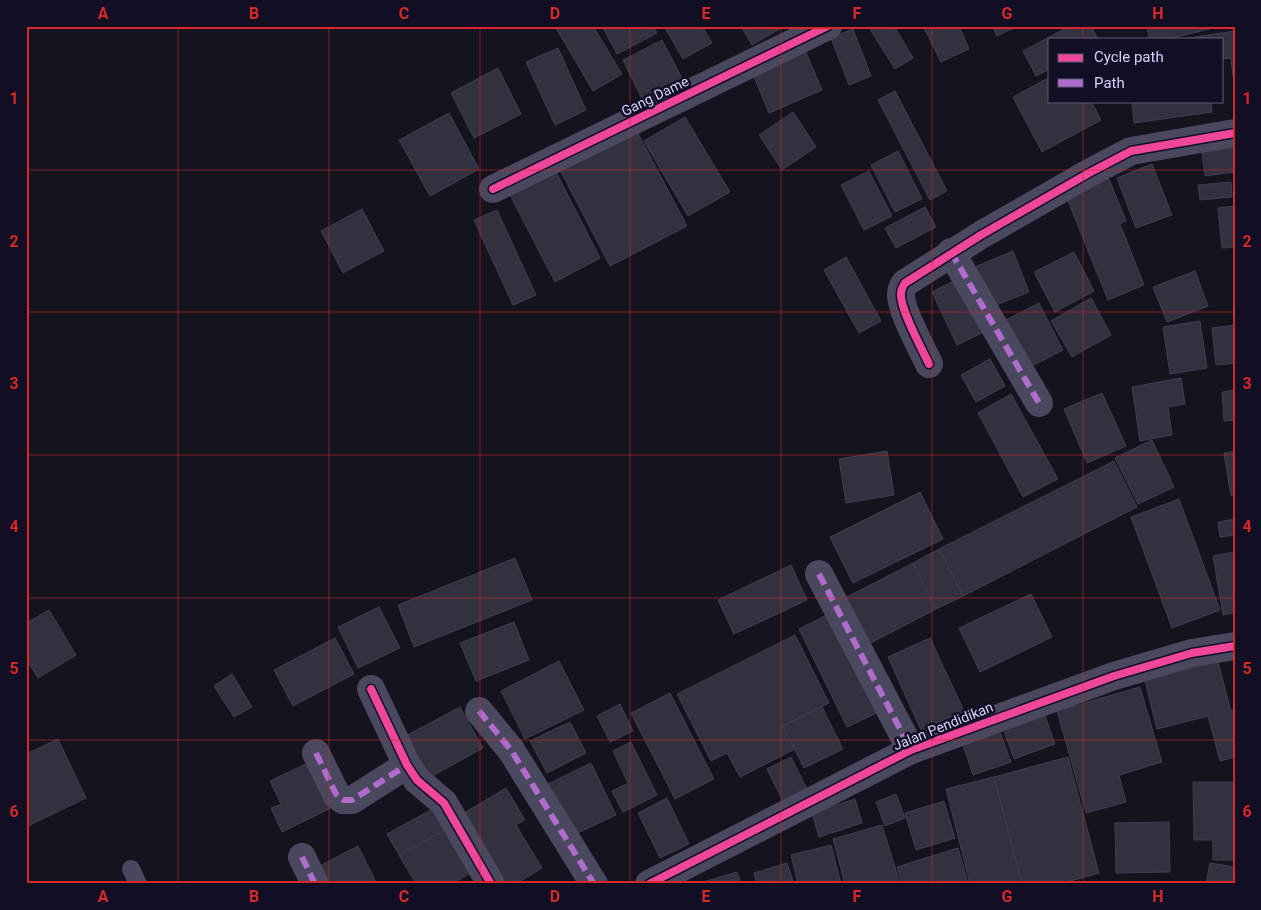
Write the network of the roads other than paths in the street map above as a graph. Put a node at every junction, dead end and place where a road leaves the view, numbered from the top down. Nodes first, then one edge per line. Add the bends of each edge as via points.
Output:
1 (828, 26) edge
2 (1235, 133) edge
3 (493, 189) dead end
4 (952, 252) junction
5 (929, 364) dead end
6 (1039, 403) dead end
7 (819, 574) dead end
8 (1235, 646) edge
9 (371, 690) dead end
10 (479, 712) dead end
11 (911, 750) junction
12 (316, 753) dead end
13 (407, 765) junction
14 (302, 857) dead end
15 (315, 884) edge
16 (491, 884) edge
17 (594, 884) edge
18 (649, 884) edge

1 - 3 street, Gang Dame
2 - 4 street via 1131,151
4 - 5 street via 905,283 901,289 903,306
4 - 6 street
7 - 11 street
8 - 11 street, Jalan Pendidikan via 1192,653 1114,676
9 - 13 street
10 - 17 street via 512,750
11 - 18 street, Jalan Pendidikan
12 - 13 street via 336,794 343,800 352,800
13 - 16 street via 417,780 444,803
14 - 15 street

